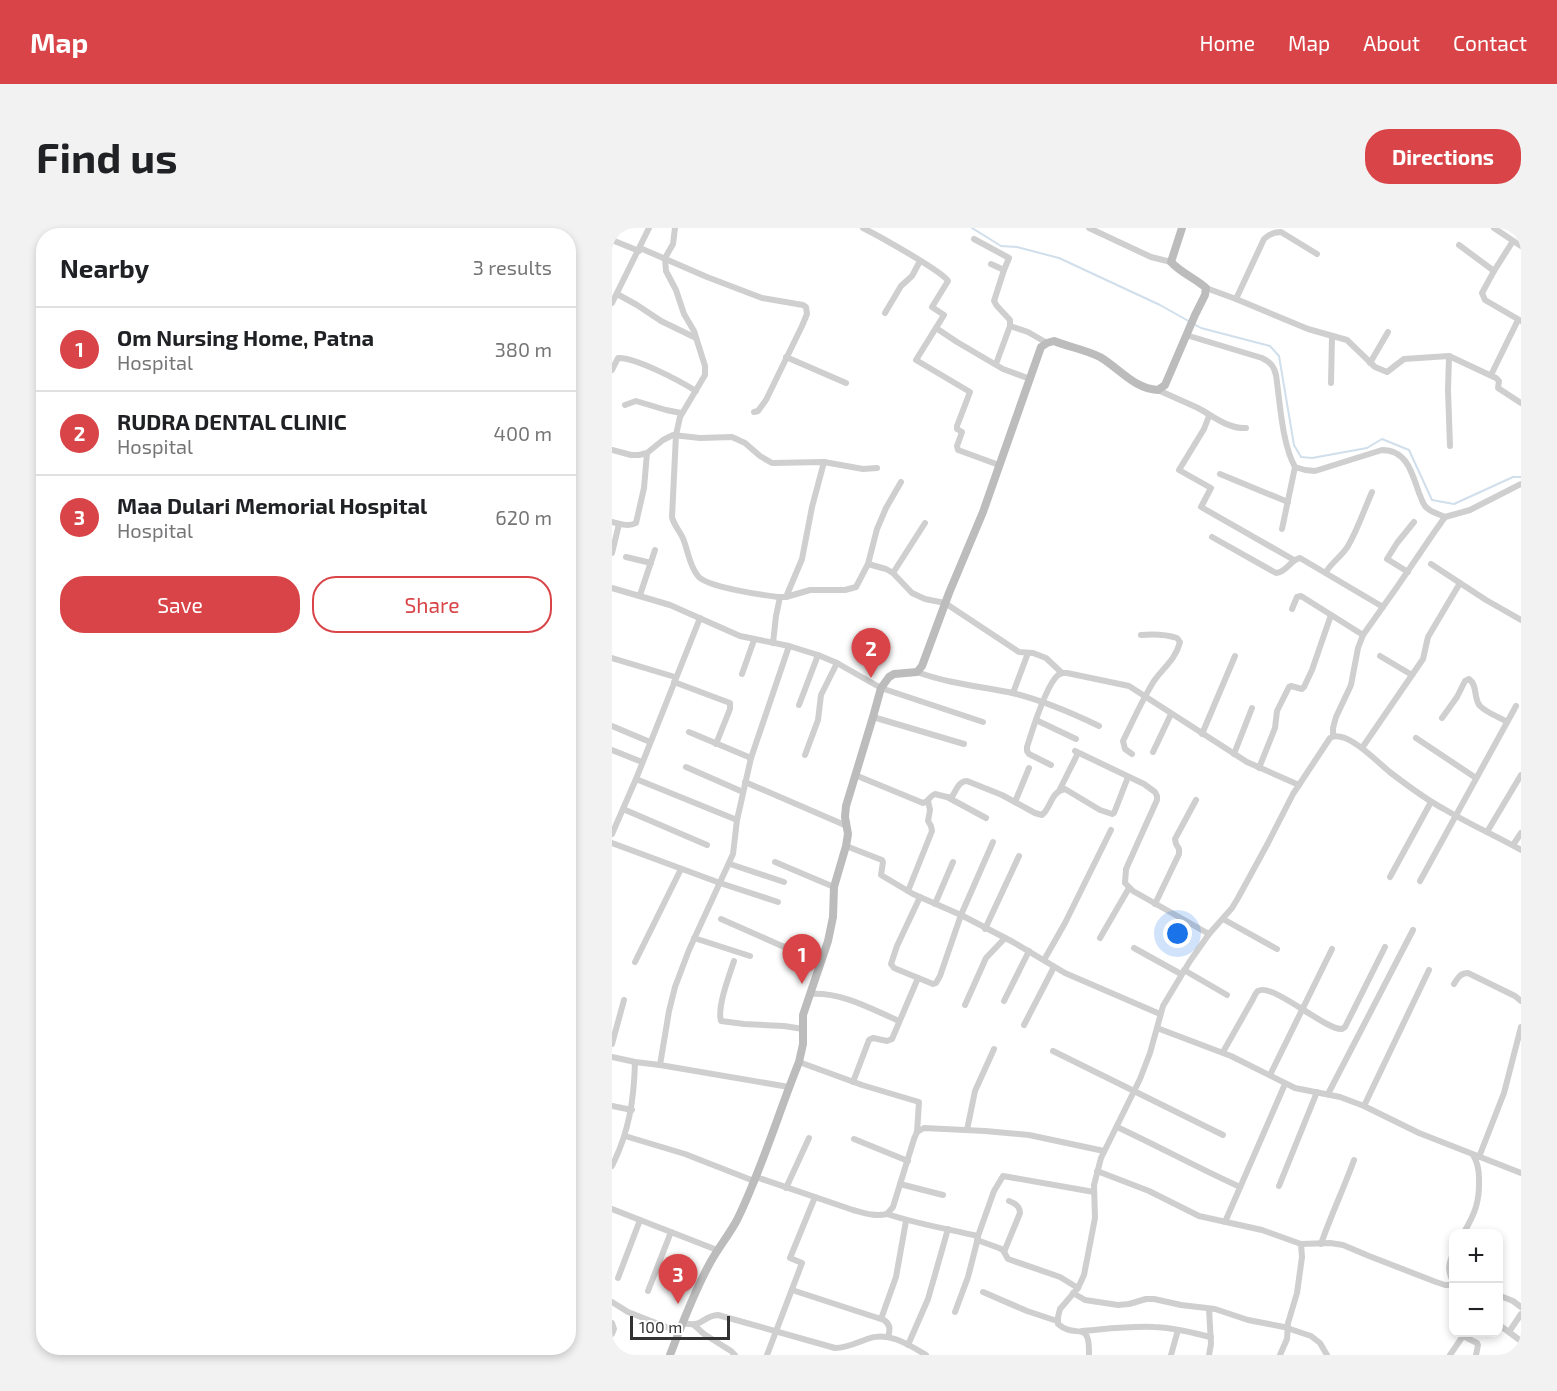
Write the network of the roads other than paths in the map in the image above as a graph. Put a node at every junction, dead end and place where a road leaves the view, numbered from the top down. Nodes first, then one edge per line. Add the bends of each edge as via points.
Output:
1 (649, 228) edge
2 (675, 228) edge
3 (863, 228) edge
4 (1089, 228) edge
5 (1182, 228) edge
6 (1494, 228) edge
7 (974, 239) dead end
8 (612, 240) edge
9 (1513, 241) junction
10 (1459, 245) dead end
11 (1521, 245) edge
12 (639, 249) junction
13 (1317, 254) dead end
14 (665, 258) junction
15 (920, 261) junction
16 (1170, 262) junction
17 (992, 264) dead end
18 (1004, 270) junction
19 (1494, 271) junction
20 (1206, 288) junction
21 (617, 294) junction
22 (1236, 299) junction
23 (612, 303) edge
24 (885, 313) dead end
25 (1519, 321) edge
26 (1010, 326) junction
27 (936, 328) junction
28 (1388, 332) dead end
29 (1187, 334) junction
30 (1332, 336) junction
31 (696, 338) junction
32 (1047, 343) junction
33 (1449, 356) junction
34 (786, 357) junction
35 (1370, 363) junction
36 (996, 364) junction
37 (612, 370) edge
38 (1491, 375) junction
39 (1030, 379) junction
40 (846, 383) dead end
41 (1331, 383) dead end
42 (1158, 390) junction
43 (696, 391) junction
44 (1521, 403) edge
45 (625, 405) dead end
46 (754, 412) dead end
47 (681, 413) junction
48 (1209, 416) junction
49 (1246, 428) dead end
50 (676, 435) junction
51 (1450, 446) dead end
52 (612, 450) edge
53 (647, 453) junction
54 (824, 462) junction
55 (999, 465) junction
56 (1295, 467) junction
57 (878, 468) dead end
58 (1220, 474) dead end
59 (901, 482) dead end
60 (1521, 484) edge
61 (1372, 492) dead end
62 (1288, 502) junction
63 (1445, 517) junction
64 (1414, 522) dead end
65 (615, 523) edge
66 (925, 523) dead end
67 (1282, 529) dead end
68 (1212, 537) dead end
69 (655, 550) dead end
70 (612, 553) edge
71 (626, 557) dead end
72 (1294, 560) junction
73 (651, 563) junction
74 (868, 564) junction
75 (1431, 564) dead end
76 (1326, 572) junction
77 (1408, 572) junction
78 (893, 573) junction
79 (1460, 583) junction
80 (612, 588) edge
81 (640, 595) junction
82 (783, 597) junction
83 (945, 603) junction
84 (1383, 607) junction
85 (1292, 609) dead end
86 (1331, 615) junction
87 (700, 618) junction
88 (1521, 620) edge
89 (1141, 635) dead end
90 (1363, 635) junction
91 (754, 640) junction
92 (773, 643) junction
93 (789, 646) junction
94 (1028, 653) junction
95 (818, 655) junction
96 (1235, 656) dead end
97 (1380, 656) dead end
98 (612, 658) edge
99 (837, 663) junction
100 (917, 672) junction
101 (1062, 673) junction
102 (742, 674) dead end
103 (1412, 675) junction
104 (674, 679) junction
105 (881, 688) junction
106 (1013, 693) junction
107 (1145, 697) junction
108 (1043, 702) junction
109 (800, 705) dead end
110 (1516, 706) dead end
111 (1252, 708) dead end
112 (1171, 714) junction
113 (873, 717) junction
114 (1442, 718) dead end
115 (1036, 720) junction
116 (983, 722) dead end
117 (1507, 722) junction
118 (612, 726) edge
119 (1099, 726) dead end
120 (689, 732) dead end
121 (1202, 734) junction
122 (1333, 736) junction
123 (1416, 738) dead end
124 (1076, 739) dead end
125 (650, 742) junction
126 (716, 744) junction
127 (964, 744) dead end
128 (1362, 748) junction
129 (612, 750) edge
130 (1153, 752) dead end
131 (1132, 754) dead end
132 (1234, 754) junction
133 (805, 755) dead end
134 (751, 758) junction
135 (642, 762) junction
136 (1051, 765) dead end
137 (686, 767) dead end
138 (1029, 768) dead end
139 (1259, 768) junction
140 (855, 775) junction
141 (1521, 775) edge
142 (1128, 777) junction
143 (1476, 778) junction
144 (636, 779) junction
145 (745, 782) junction
146 (1299, 784) junction
147 (1060, 789) junction
148 (743, 792) junction
149 (949, 798) junction
150 (1196, 800) dead end
151 (928, 801) junction
152 (1015, 802) junction
153 (1431, 802) junction
154 (623, 809) junction
155 (1455, 815) junction
156 (986, 818) dead end
157 (737, 820) junction
158 (847, 826) junction
159 (1111, 830) dead end
160 (1487, 832) junction
161 (1521, 833) edge
162 (612, 834) edge
163 (993, 842) dead end
164 (612, 843) edge
165 (708, 845) dead end
166 (846, 846) junction
167 (1513, 846) junction
168 (1521, 850) edge
169 (1019, 856) dead end
170 (775, 862) dead end
171 (953, 862) dead end
172 (730, 864) junction
173 (681, 869) junction
174 (1390, 877) dead end
175 (1420, 881) dead end
176 (784, 882) dead end
177 (720, 883) junction
178 (834, 887) junction
179 (1128, 888) junction
180 (908, 891) junction
181 (920, 897) junction
182 (778, 903) dead end
183 (935, 904) junction
184 (1155, 904) junction
185 (961, 915) junction
186 (721, 919) dead end
187 (1223, 919) junction
188 (985, 929) junction
189 (1413, 930) dead end
190 (1209, 934) junction
191 (694, 938) junction
192 (1005, 938) junction
193 (1100, 938) dead end
194 (1385, 947) dead end
195 (1134, 948) dead end
196 (1277, 949) dead end
197 (1332, 949) dead end
198 (1029, 951) junction
199 (824, 955) junction
200 (750, 956) dead end
201 (1044, 960) junction
202 (734, 961) dead end
203 (635, 962) dead end
204 (1054, 967) junction
205 (1429, 970) dead end
206 (1182, 972) junction
207 (918, 978) junction
208 (1454, 984) dead end
209 (810, 994) junction
210 (1227, 995) dead end
211 (624, 1000) dead end
212 (1004, 1001) dead end
213 (1521, 1001) edge
214 (965, 1005) dead end
215 (1302, 1008) junction
216 (1160, 1014) junction
217 (899, 1021) junction
218 (1024, 1024) dead end
219 (1157, 1028) junction
220 (803, 1029) junction
221 (1521, 1031) edge
222 (612, 1044) edge
223 (994, 1049) dead end
224 (1053, 1051) dead end
225 (1222, 1052) junction
226 (612, 1057) edge
227 (635, 1062) junction
228 (799, 1062) junction
229 (660, 1065) junction
230 (1270, 1075) junction
231 (853, 1082) junction
232 (1285, 1084) junction
233 (789, 1087) junction
234 (1134, 1092) junction
235 (1317, 1092) junction
236 (1328, 1094) junction
237 (612, 1106) edge
238 (1364, 1107) junction
239 (632, 1110) junction
240 (1117, 1127) junction
241 (967, 1130) junction
242 (917, 1132) junction
243 (1223, 1135) dead end
244 (625, 1136) junction
245 (809, 1138) dead end
246 (854, 1139) dead end
247 (1104, 1151) junction
248 (1476, 1156) junction
249 (1354, 1160) dead end
250 (908, 1161) junction
251 (612, 1166) edge
252 (1097, 1171) junction
253 (1521, 1173) edge
254 (755, 1179) junction
255 (900, 1184) junction
256 (1279, 1186) dead end
257 (1240, 1187) junction
258 (786, 1188) junction
259 (1094, 1192) junction
260 (943, 1195) dead end
261 (815, 1197) junction
262 (1009, 1201) dead end
263 (612, 1209) edge
264 (887, 1214) junction
265 (640, 1220) junction
266 (906, 1221) junction
267 (1225, 1222) junction
268 (948, 1229) junction
269 (1465, 1229) edge
270 (671, 1232) junction
271 (978, 1238) junction
272 (1301, 1244) junction
273 (1321, 1244) junction
274 (717, 1250) junction
275 (1004, 1252) junction
276 (618, 1278) dead end
277 (1449, 1284) edge
278 (792, 1290) junction
279 (648, 1291) dead end
280 (1076, 1291) junction
281 (983, 1292) dead end
282 (1503, 1297) edge
283 (612, 1302) edge
284 (1521, 1307) edge
285 (1209, 1309) junction
286 (955, 1312) dead end
287 (1521, 1314) edge
288 (881, 1319) junction
289 (1057, 1321) junction
290 (612, 1323) edge
291 (694, 1325) junction
292 (681, 1328) junction
293 (1503, 1328) edge
294 (1287, 1329) junction
295 (1178, 1330) junction
296 (777, 1331) junction
297 (1082, 1331) junction
298 (1509, 1332) junction
299 (612, 1334) edge
300 (888, 1337) junction
301 (1211, 1337) junction
302 (1462, 1337) edge
303 (1468, 1337) edge
304 (1521, 1341) edge
305 (909, 1345) junction
306 (838, 1351) edge
307 (670, 1355) edge
308 (735, 1355) edge
309 (767, 1355) edge
310 (926, 1355) edge
311 (1089, 1355) edge
312 (1171, 1355) edge
313 (1209, 1355) edge
314 (1280, 1355) edge
315 (1327, 1355) edge
316 (1450, 1355) edge
317 (1476, 1355) edge

1 - 12 street
2 - 14 street via 673,244
3 - 15 street
4 - 16 street
5 - 16 street
6 - 9 street
7 - 18 street via 1009,258
8 - 12 street
9 - 11 street
9 - 19 street
10 - 19 street
12 - 14 street
12 - 21 street
13 - 22 street via 1275,232 1264,239
14 - 31 street via 668,277
14 - 34 street via 762,298 806,307 807,314
15 - 24 street
15 - 27 street via 948,281 932,306 944,315
16 - 20 street
17 - 18 street
18 - 26 street via 994,301 1010,320
19 - 25 street via 1482,296
20 - 22 street
20 - 29 street
21 - 23 street
21 - 31 street
22 - 30 street
25 - 38 street
26 - 32 street
26 - 36 street
27 - 36 street
27 - 55 street via 916,360 970,392 957,426 962,432 958,450
28 - 35 street
29 - 42 street via 1165,385
29 - 56 street via 1262,358 1275,367 1285,438
30 - 35 street via 1347,340
30 - 41 street
31 - 43 street via 705,375
32 - 39 street via 1041,347
32 - 42 street via 1054,341 1100,357 1134,382
33 - 35 street via 1404,359 1387,372
33 - 38 street
33 - 51 street
34 - 40 street
34 - 46 street via 766,400
36 - 39 street
37 - 43 street via 618,358 631,360
38 - 44 street via 1499,381 1500,390
39 - 55 street
42 - 48 street
43 - 47 street
45 - 47 street via 636,401
47 - 50 street
48 - 49 street via 1233,427
48 - 72 street via 1179,470 1211,488 1201,507
50 - 53 street
50 - 54 street via 732,437 772,463
50 - 82 street via 672,517 696,574 716,585
52 - 53 street via 631,455
53 - 65 street via 637,519 634,524
54 - 57 street via 863,470
54 - 82 street via 802,559
55 - 83 street
56 - 62 street
56 - 63 street via 1315,471 1389,450 1406,461 1423,504
58 - 62 street
59 - 74 street via 882,517
60 - 63 street via 1470,510
61 - 76 street via 1349,544
62 - 67 street
63 - 77 street
64 - 77 street via 1387,559
65 - 70 street
66 - 78 street
68 - 72 street via 1276,573
69 - 73 street
71 - 73 street
72 - 76 street via 1298,557
73 - 81 street
74 - 78 street
74 - 82 street via 852,589 810,590
75 - 79 street
76 - 84 street
77 - 84 street
78 - 83 street via 912,593
79 - 88 street
79 - 103 street via 1428,637 1425,657
80 - 81 street
81 - 87 street
82 - 92 street
83 - 94 street via 1019,652
83 - 100 street
84 - 90 street
85 - 86 street via 1299,596
86 - 90 street
86 - 139 street via 1305,685 1302,689 1289,687 1277,711 1275,728
87 - 91 street
87 - 104 street
89 - 107 street via 1173,636 1180,642
90 - 122 street
91 - 92 street
91 - 102 street
92 - 93 street
93 - 95 street
93 - 134 street
94 - 101 street via 1046,658
94 - 106 street
95 - 99 street
95 - 109 street
96 - 121 street
97 - 103 street
98 - 104 street
99 - 105 street
99 - 133 street via 821,695 818,720
100 - 105 street via 894,674
100 - 106 street via 943,681
101 - 107 street via 1123,684
101 - 108 street via 1051,683
103 - 128 street
104 - 125 street
104 - 126 street via 730,703
105 - 113 street
105 - 116 street
106 - 108 street
107 - 112 street
107 - 131 street via 1123,741
108 - 115 street
108 - 119 street
110 - 117 street
111 - 132 street
112 - 121 street
112 - 130 street
113 - 127 street
113 - 140 street
114 - 117 street via 1469,679 1480,705
115 - 124 street
115 - 136 street via 1027,751
117 - 143 street
118 - 125 street
120 - 126 street
121 - 132 street
122 - 128 street
122 - 146 street
123 - 143 street
125 - 135 street
126 - 134 street
128 - 153 street
129 - 135 street
132 - 139 street
134 - 145 street
135 - 144 street
137 - 148 street
138 - 152 street
139 - 146 street
140 - 151 street via 920,802
140 - 158 street via 846,806
141 - 160 street
142 - 147 street via 1077,752
142 - 147 street via 1112,814
142 - 179 street via 1157,796 1126,869
143 - 155 street
144 - 154 street
144 - 157 street
145 - 148 street
145 - 158 street
146 - 187 street
147 - 152 street via 1042,815
148 - 157 street
149 - 151 street via 934,794
149 - 152 street via 964,780
149 - 156 street
150 - 184 street via 1175,839 1180,852
151 - 180 street via 932,831
153 - 155 street
153 - 174 street
154 - 162 street
154 - 165 street
155 - 160 street
155 - 175 street
157 - 172 street
158 - 166 street
159 - 201 street
160 - 167 street
161 - 167 street
163 - 185 street
164 - 173 street
166 - 178 street
166 - 180 street via 882,861 881,874
167 - 168 street
169 - 188 street
170 - 178 street
171 - 183 street
172 - 176 street
172 - 177 street
173 - 177 street
173 - 203 street
177 - 182 street
177 - 191 street
178 - 199 street
179 - 184 street
179 - 193 street
180 - 181 street
181 - 183 street
181 - 207 street via 891,964
183 - 185 street
184 - 190 street
185 - 188 street
185 - 207 street via 938,981 933,984
186 - 199 street via 782,946
187 - 190 street
187 - 196 street
188 - 192 street
189 - 236 street
190 - 206 street
191 - 200 street
191 - 229 street via 672,998
192 - 198 street
192 - 214 street via 986,958
194 - 215 street via 1345,1027 1333,1028
195 - 206 street
197 - 215 street
198 - 201 street
198 - 212 street
199 - 209 street
201 - 204 street
202 - 220 street via 719,1015 721,1021
204 - 216 street
204 - 218 street
205 - 238 street
206 - 210 street
206 - 216 street
207 - 217 street
208 - 213 street via 1460,975 1468,973
209 - 217 street via 842,997
209 - 220 street
211 - 222 street
215 - 225 street via 1260,990
215 - 230 street
216 - 219 street
217 - 231 street via 890,1041 869,1040
219 - 225 street
219 - 234 street
220 - 228 street
221 - 248 street via 1502,1100
223 - 241 street via 975,1091
224 - 234 street
225 - 230 street
226 - 227 street
227 - 229 street
227 - 239 street
228 - 231 street
228 - 233 street
229 - 233 street
230 - 232 street
231 - 242 street via 919,1102
232 - 235 street
232 - 257 street
233 - 254 street
234 - 240 street
234 - 243 street
235 - 236 street
235 - 256 street
236 - 238 street
237 - 239 street
238 - 248 street
239 - 244 street
240 - 247 street
240 - 257 street
241 - 242 street via 924,1128
241 - 247 street via 1029,1135
242 - 250 street
244 - 251 street
244 - 254 street
245 - 258 street
246 - 250 street
247 - 252 street
248 - 253 street
248 - 269 street via 1480,1194
249 - 273 street
250 - 255 street
252 - 259 street
252 - 267 street via 1190,1212
254 - 258 street
254 - 274 street via 737,1220
255 - 260 street
255 - 264 street
257 - 267 street
258 - 261 street
259 - 271 street via 1003,1176
259 - 280 street via 1094,1228 1084,1275
261 - 264 street via 867,1214
261 - 278 street via 790,1258 802,1263
262 - 275 street via 1018,1206 1020,1213
263 - 265 street
264 - 266 street
265 - 270 street
265 - 276 street
266 - 268 street
266 - 288 street via 896,1277
267 - 272 street
268 - 271 street
268 - 305 street via 931,1291
270 - 274 street
270 - 279 street
271 - 275 street
271 - 286 street
272 - 273 street
272 - 294 street via 1297,1293
273 - 277 street via 1343,1245
274 - 292 street
275 - 280 street via 1008,1259 1070,1281
278 - 288 street
278 - 296 street
280 - 285 street via 1085,1300 1118,1305 1154,1299
280 - 289 street via 1060,1309
281 - 289 street
282 - 284 street
283 - 292 street via 628,1312
285 - 294 street
285 - 301 street
287 - 298 street
288 - 300 street via 890,1326
289 - 297 street via 1065,1329
290 - 299 street
291 - 292 street
291 - 296 street via 718,1315
291 - 308 street
292 - 307 street
293 - 298 street
294 - 314 street
294 - 315 street via 1316,1338
295 - 297 street via 1154,1327
295 - 301 street
295 - 312 street
296 - 306 street
296 - 309 street
297 - 311 street via 1088,1336
298 - 304 street
300 - 305 street
300 - 306 street via 875,1336
301 - 313 street
302 - 316 street
303 - 317 street via 1477,1343
305 - 310 street

